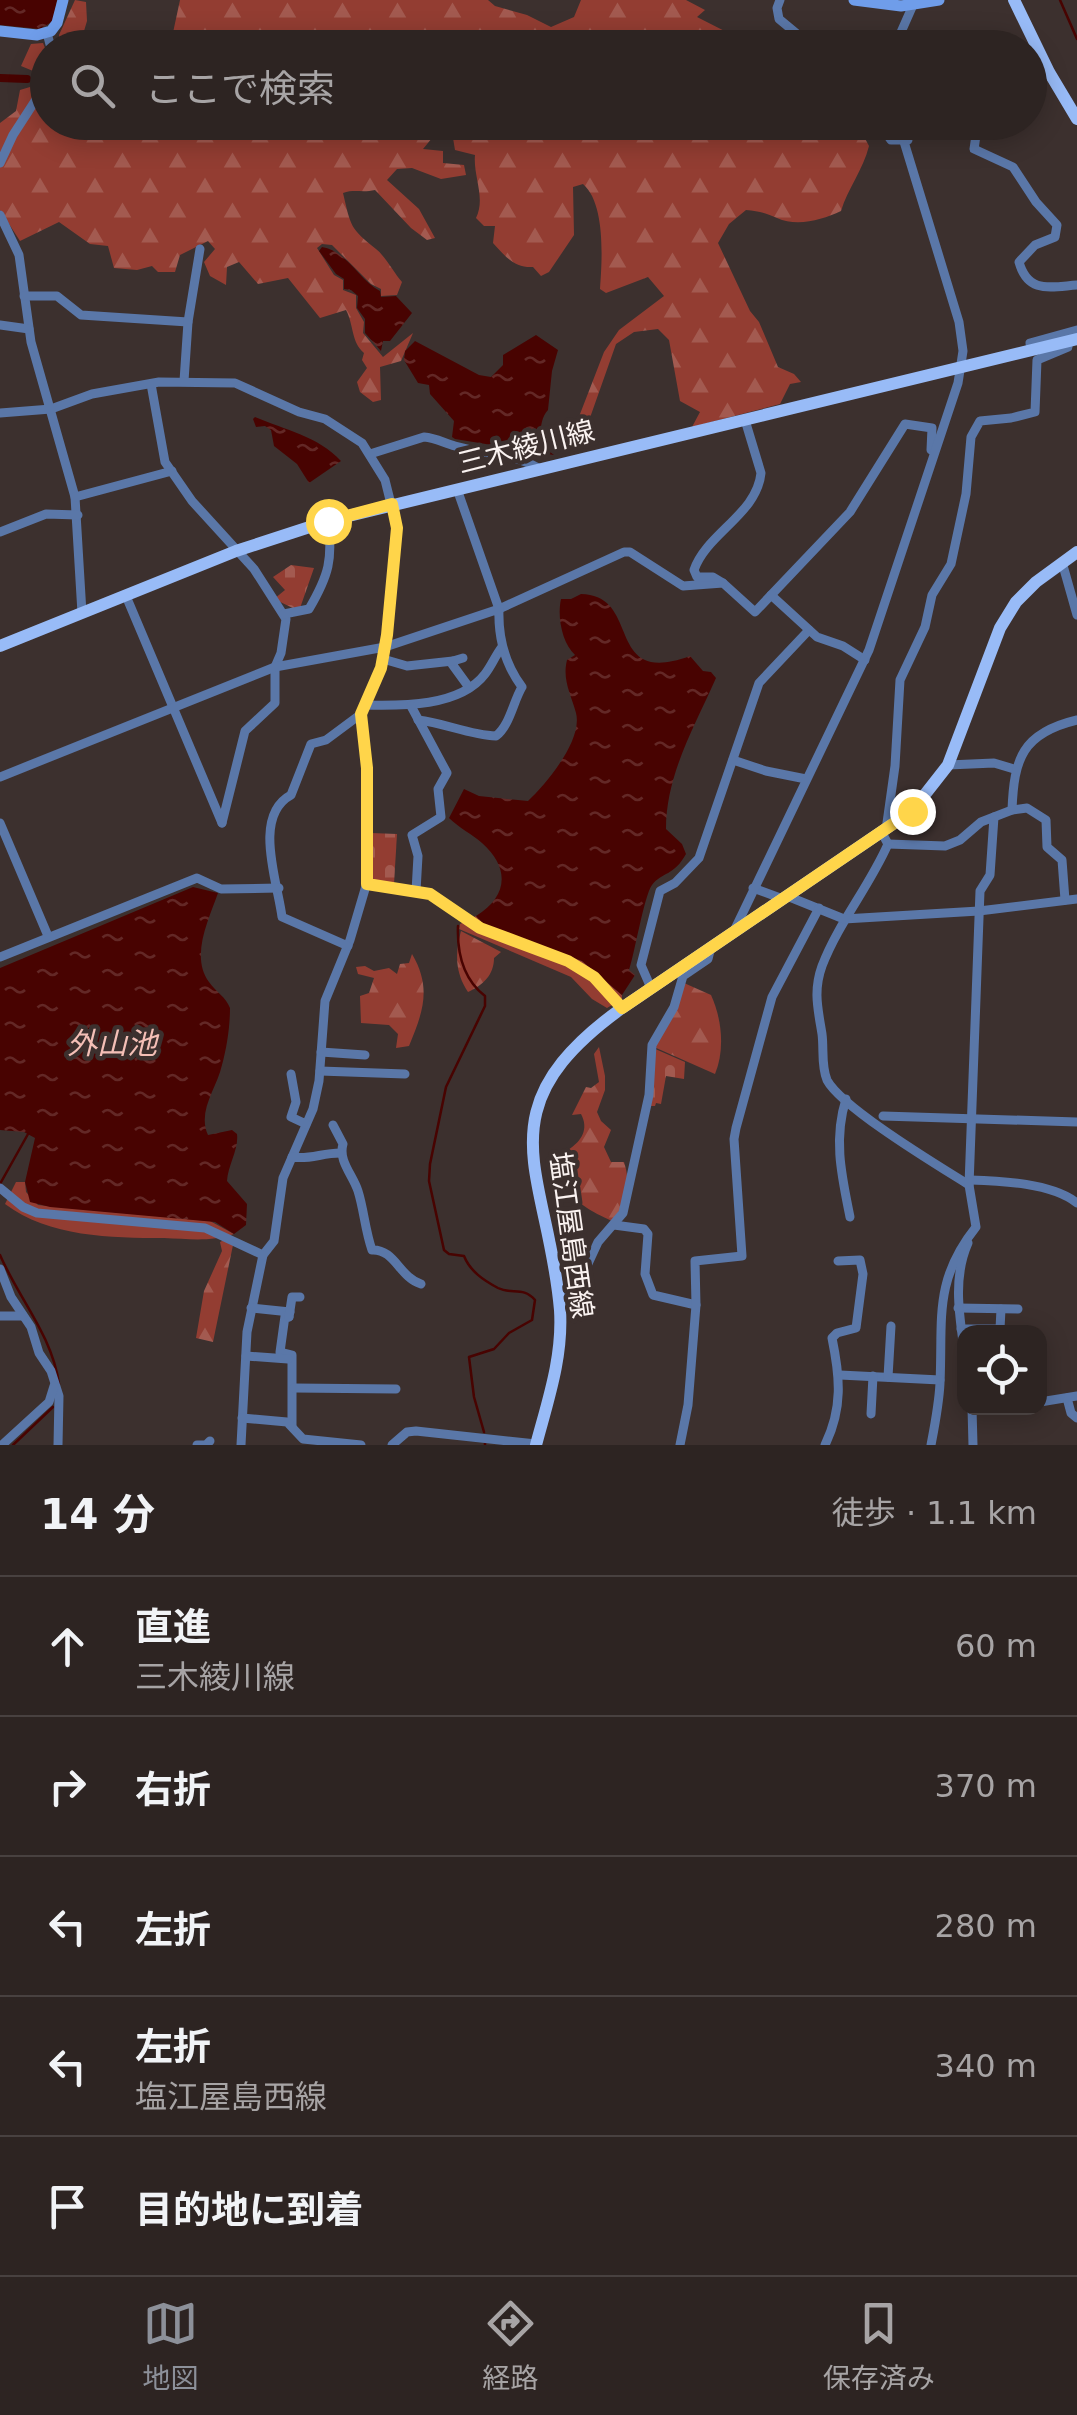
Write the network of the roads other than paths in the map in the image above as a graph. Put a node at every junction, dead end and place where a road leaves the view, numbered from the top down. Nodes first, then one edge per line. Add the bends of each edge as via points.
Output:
1 (63, 0) edge
2 (780, 0) edge
3 (854, 0) edge
4 (939, 0) edge
5 (1014, 0) edge
6 (913, 5) junction
7 (50, 30) edge
8 (793, 30) edge
9 (902, 30) edge
10 (1029, 30) edge
11 (0, 31) edge
12 (30, 32) edge
13 (1047, 68) edge
14 (30, 109) edge
15 (1077, 119) edge
16 (891, 140) edge
17 (908, 140) edge
18 (975, 140) edge
19 (904, 141) junction
20 (0, 164) edge
21 (0, 215) edge
22 (200, 250) dead end
23 (1077, 286) edge
24 (24, 296) junction
25 (188, 322) junction
26 (0, 325) edge
27 (29, 329) junction
28 (1074, 337) edge
29 (961, 367) junction
30 (184, 381) junction
31 (151, 384) junction
32 (51, 409) junction
33 (0, 413) edge
34 (745, 420) junction
35 (370, 454) junction
36 (932, 461) junction
37 (540, 469) junction
38 (172, 471) junction
39 (458, 489) junction
40 (75, 497) junction
41 (392, 504) junction
42 (78, 516) junction
43 (328, 521) junction
44 (0, 532) edge
45 (236, 551) junction
46 (1077, 552) edge
47 (1062, 562) junction
48 (723, 584) junction
49 (771, 595) junction
50 (126, 596) junction
51 (499, 608) junction
52 (82, 613) junction
53 (284, 614) junction
54 (1077, 616) edge
55 (810, 630) junction
56 (0, 646) edge
57 (385, 647) junction
58 (502, 647) junction
59 (382, 659) junction
60 (865, 660) junction
61 (275, 668) junction
62 (468, 686) junction
63 (411, 706) junction
64 (363, 709) junction
65 (172, 710) junction
66 (418, 720) junction
67 (1077, 720) edge
68 (734, 760) junction
69 (948, 765) junction
70 (1014, 769) junction
71 (0, 777) edge
72 (806, 780) junction
73 (1012, 810) junction
74 (994, 817) junction
75 (0, 823) edge
76 (885, 836) junction
77 (1077, 855) edge
78 (1060, 856) junction
79 (367, 884) junction
80 (279, 888) junction
81 (753, 888) junction
82 (416, 891) junction
83 (785, 897) junction
84 (1077, 899) edge
85 (1065, 900) junction
86 (818, 908) junction
87 (980, 911) junction
88 (844, 918) junction
89 (734, 932) junction
90 (48, 936) junction
91 (348, 946) junction
92 (711, 947) junction
93 (0, 957) edge
94 (651, 988) junction
95 (622, 1008) junction
96 (321, 1052) junction
97 (365, 1055) dead end
98 (320, 1071) junction
99 (292, 1074) dead end
100 (405, 1074) dead end
101 (846, 1100) junction
102 (883, 1116) dead end
103 (973, 1119) junction
104 (1077, 1122) edge
105 (306, 1124) junction
106 (333, 1125) dead end
107 (340, 1153) junction
108 (292, 1157) junction
109 (970, 1182) junction
110 (0, 1188) edge
111 (1077, 1203) edge
112 (850, 1217) dead end
113 (614, 1225) junction
114 (976, 1227) junction
115 (262, 1255) junction
116 (838, 1262) dead end
117 (0, 1269) edge
118 (421, 1284) dead end
119 (300, 1297) dead end
120 (559, 1303) junction
121 (696, 1305) junction
122 (252, 1308) junction
123 (958, 1308) junction
124 (1001, 1308) junction
125 (1018, 1308) dead end
126 (0, 1316) edge
127 (23, 1316) junction
128 (289, 1316) junction
129 (961, 1325) edge
130 (1000, 1325) edge
131 (891, 1326) dead end
132 (246, 1356) junction
133 (292, 1360) junction
134 (840, 1375) junction
135 (873, 1376) junction
136 (888, 1377) junction
137 (940, 1380) junction
138 (54, 1386) junction
139 (294, 1388) junction
140 (396, 1389) dead end
141 (1072, 1397) edge
142 (1047, 1401) edge
143 (871, 1414) dead end
144 (972, 1415) edge
145 (242, 1418) junction
146 (1077, 1418) edge
147 (292, 1426) junction
148 (446, 1433) junction
149 (210, 1440) dead end
150 (402, 1440) edge
151 (1, 1445) edge
152 (58, 1445) edge
153 (196, 1445) edge
154 (241, 1445) edge
155 (361, 1445) edge
156 (392, 1445) edge
157 (454, 1445) edge
158 (536, 1445) edge
159 (680, 1445) edge
160 (825, 1445) edge
161 (932, 1445) edge
162 (974, 1445) edge

1 - 7 street
2 - 8 street via 780,19
3 - 6 street
4 - 6 street
5 - 10 main road
6 - 9 street
11 - 12 street
13 - 15 main road
14 - 20 street
16 - 19 street
17 - 19 street
18 - 23 street via 974,149 1013,167 1056,225 1054,237 1019,262 1027,280 1043,288
19 - 29 street via 959,322
21 - 24 street via 19,255
22 - 25 street
24 - 25 street via 56,296 81,315
24 - 27 street
25 - 30 street
26 - 27 street
27 - 32 street
28 - 29 main road, 三木綾川線
28 - 76 street via 1068,348 1037,360 1035,412 980,420 970,437 952,564 932,595 900,680
29 - 34 main road, 三木綾川線
29 - 36 street
30 - 31 street
30 - 35 street via 235,383 324,419
31 - 32 street
31 - 38 street via 162,456
32 - 33 street
32 - 40 street
34 - 37 main road, 三木綾川線
34 - 48 street via 760,482 694,570
35 - 37 street via 424,437 519,457
35 - 41 street
36 - 49 street via 932,428 905,424 850,512
36 - 60 street
37 - 39 main road, 三木綾川線
38 - 40 street
38 - 45 street
39 - 41 main road, 三木綾川線
39 - 51 street
40 - 42 street
41 - 43 main road, 三木綾川線
41 - 57 street via 396,553
42 - 44 street via 46,514
42 - 52 street
43 - 45 main road, 三木綾川線
43 - 53 street via 328,572 310,609
45 - 50 main road, 三木綾川線
45 - 53 street
46 - 47 main road, 塩江屋島西線
47 - 54 street
47 - 69 main road, 塩江屋島西線 via 1016,602 1000,628
48 - 49 street via 755,612
48 - 51 street via 683,586 624,552
49 - 55 street
50 - 52 main road, 三木綾川線
50 - 65 street
51 - 57 street
51 - 58 street
52 - 56 main road, 三木綾川線
53 - 61 street
55 - 60 street
55 - 68 street via 759,683
57 - 59 street
57 - 61 street
58 - 62 street via 484,676
58 - 66 street via 522,688 500,734
59 - 62 street via 407,666 458,660 454,668
59 - 64 street
60 - 72 street
61 - 65 street
61 - 65 street via 274,703 244,730 222,822
62 - 63 street
63 - 64 street
63 - 66 street
64 - 79 street
64 - 80 street via 326,740 310,744 291,795 275,812 270,863
65 - 71 street
66 - 82 street via 446,774 438,788 441,817 412,835
67 - 70 street via 1037,738
68 - 72 street
68 - 94 street via 699,858 663,888 654,905 641,965
69 - 70 street
69 - 76 main road, 塩江屋島西線
70 - 73 street
72 - 81 street
73 - 74 street
73 - 78 street via 1040,815 1048,827 1047,848
74 - 76 street via 945,846
74 - 87 street
75 - 90 street
76 - 83 main road, 塩江屋島西線
76 - 88 street via 876,870
77 - 78 street
78 - 85 street
79 - 82 street
79 - 91 street
80 - 90 street via 221,889 197,878
80 - 91 street via 282,917
81 - 83 street
81 - 89 street
82 - 95 street via 480,928 586,970
83 - 86 street
83 - 89 main road, 塩江屋島西線
84 - 85 street
85 - 87 street
86 - 88 street
86 - 121 street via 772,997 736,1128 742,1256 699,1258
87 - 88 street
87 - 103 street
88 - 101 street via 815,993 824,1071
89 - 92 main road, 塩江屋島西線
90 - 93 street
91 - 96 street via 326,1001
92 - 94 main road, 塩江屋島西線
92 - 113 street via 708,960 683,976 652,1045 628,1201
94 - 95 main road, 塩江屋島西線
95 - 120 main road, 塩江屋島西線 via 558,1065 534,1122 535,1184
96 - 97 street
96 - 98 street
98 - 100 street
98 - 105 street
99 - 105 street via 291,1117
101 - 109 street via 915,1152
101 - 112 street via 838,1156
102 - 103 street
103 - 104 street
103 - 109 street
105 - 108 street
106 - 107 street via 343,1144
107 - 108 street
107 - 118 street via 359,1194 372,1250 392,1256 406,1277
108 - 115 street via 282,1178 274,1241
109 - 111 street via 1048,1188
109 - 114 street
110 - 115 street via 37,1213 205,1228
113 - 120 street
113 - 121 street via 648,1234 644,1274 653,1295
114 - 123 street via 962,1258
114 - 137 street via 944,1288
115 - 122 street
116 - 134 street via 860,1260 862,1274 856,1328 832,1338
117 - 127 street
119 - 128 street via 292,1297
120 - 158 main road, 塩江屋島西線 via 557,1370
121 - 159 street
122 - 128 street
122 - 132 street
123 - 124 street
123 - 129 street
124 - 125 street
124 - 130 street
126 - 127 street
127 - 138 street
128 - 133 street via 280,1352
131 - 136 street
132 - 133 street
132 - 145 street
133 - 139 street
134 - 135 street
134 - 160 street via 837,1418
135 - 136 street
135 - 143 street
136 - 137 street
137 - 161 street
138 - 151 street via 49,1402
138 - 152 street
139 - 140 street
139 - 147 street
141 - 142 street
141 - 146 street via 1070,1413
144 - 162 street
145 - 147 street
145 - 154 street
147 - 155 street via 313,1442
148 - 150 street via 416,1430
148 - 157 street
148 - 158 street
149 - 153 street
150 - 156 street

